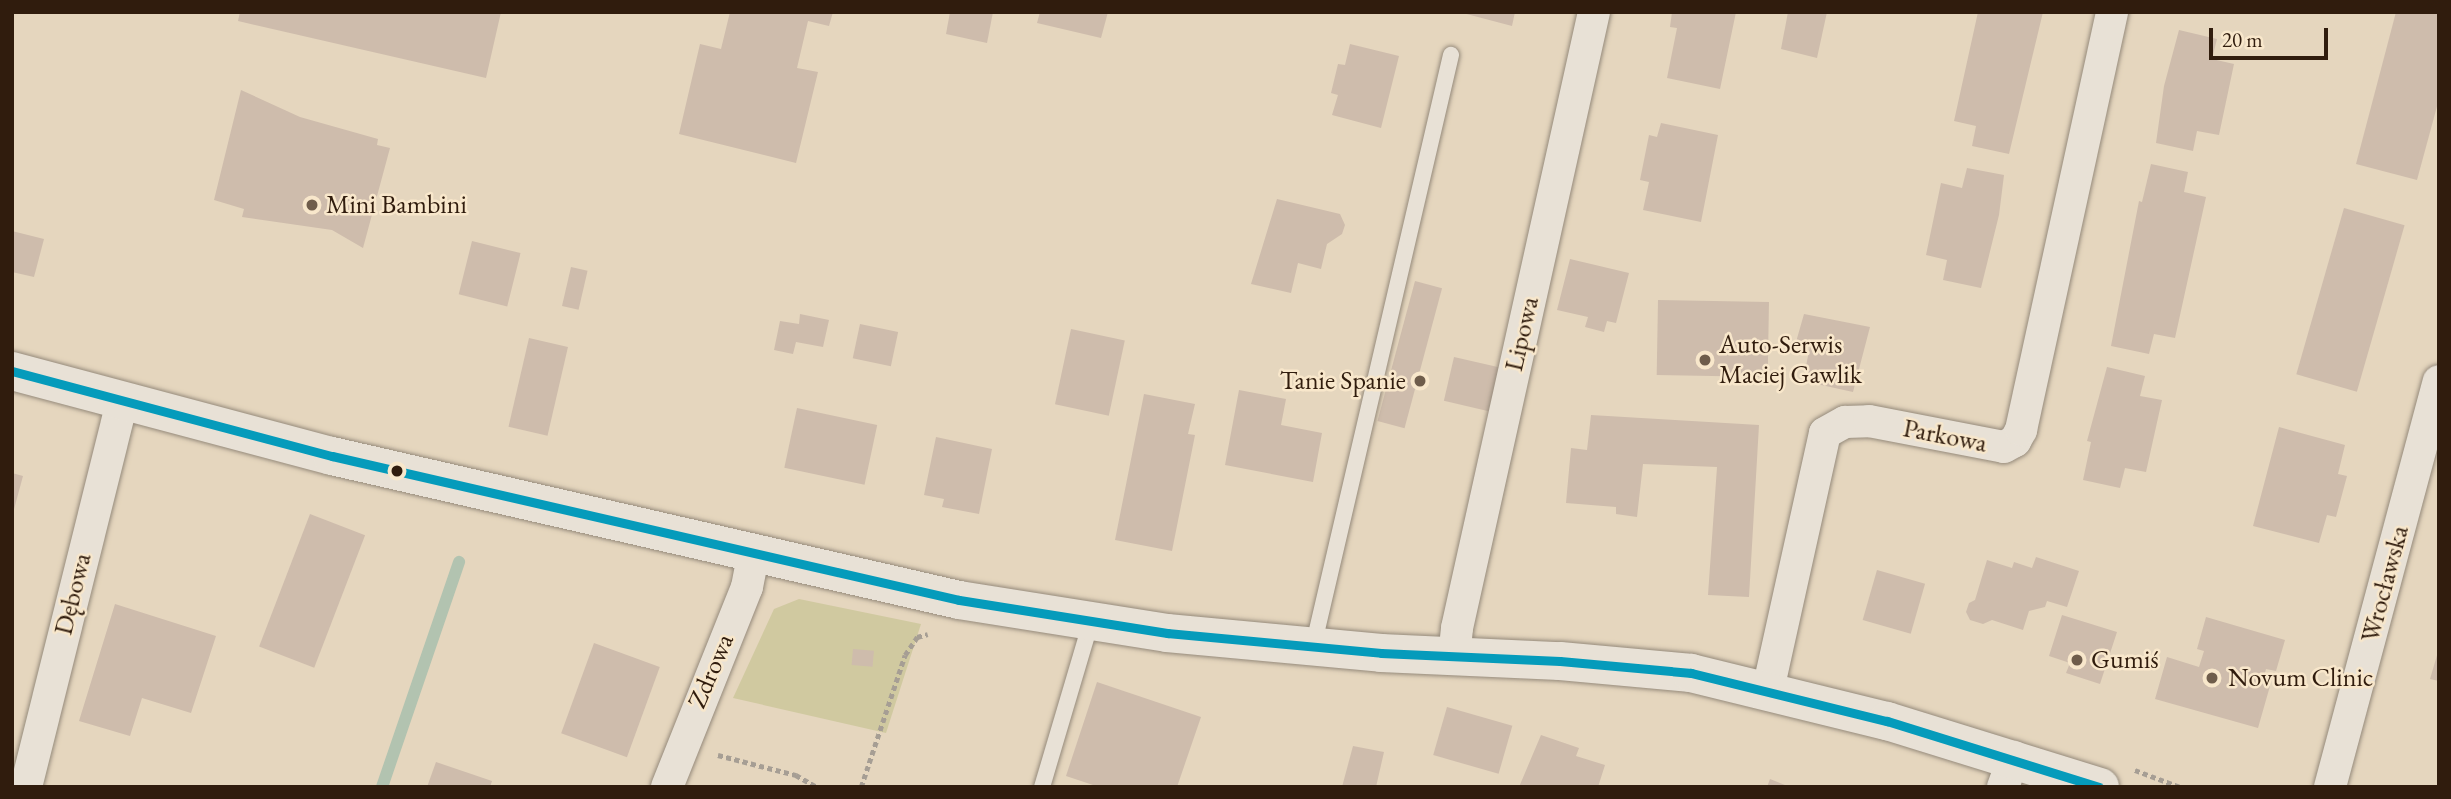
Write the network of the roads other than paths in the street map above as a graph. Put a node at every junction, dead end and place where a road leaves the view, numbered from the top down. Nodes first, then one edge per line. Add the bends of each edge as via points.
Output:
1 (1594, 12) edge
2 (2112, 12) edge
3 (1451, 55) dead end
4 (12, 371) edge
5 (2439, 380) edge
6 (122, 401) junction
7 (753, 555) junction
8 (1091, 622) junction
9 (1313, 648) junction
10 (1454, 657) junction
11 (1768, 690) junction
12 (2008, 772) edge
13 (2115, 777) edge
14 (26, 787) edge
15 (667, 787) edge
16 (1042, 787) edge
17 (2330, 787) edge

1 - 10 street, Lipowa
2 - 11 street, Parkowa via 2021,430 2015,441 2004,447 1869,422 1845,422 1825,433
3 - 9 lane
4 - 6 street
5 - 17 street, Wrocławska
6 - 7 street via 344,459
6 - 14 street, Dębowa
7 - 8 street via 959,600
7 - 15 street, Zdrowa via 747,587
8 - 9 street
8 - 16 lane
9 - 10 street
10 - 11 street via 1623,665 1692,673
11 - 12 street
12 - 13 street

